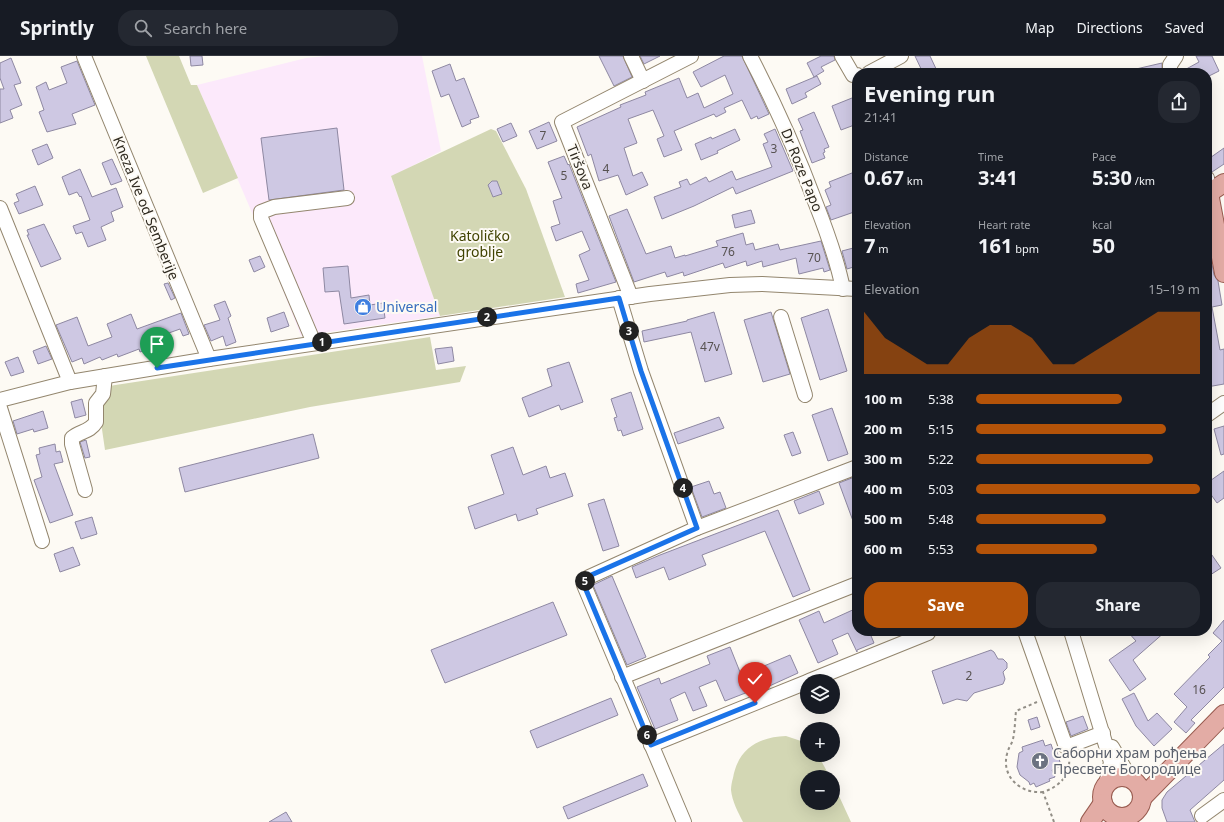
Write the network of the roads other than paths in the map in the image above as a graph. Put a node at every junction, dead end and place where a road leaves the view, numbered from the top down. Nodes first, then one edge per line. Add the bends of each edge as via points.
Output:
1 (84, 56) edge
2 (631, 56) edge
3 (691, 56) edge
4 (750, 56) edge
5 (842, 56) edge
6 (901, 56) edge
7 (1176, 56) edge
8 (878, 68) edge
9 (1170, 68) edge
10 (852, 73) edge
11 (643, 81) junction
12 (1224, 183) edge
13 (1212, 187) edge
14 (347, 198) dead end
15 (1212, 207) edge
16 (0, 208) edge
17 (1221, 250) edge
18 (1224, 273) edge
19 (850, 289) edge
20 (625, 298) junction
21 (781, 317) dead end
22 (314, 343) junction
23 (209, 359) junction
24 (105, 376) junction
25 (70, 382) junction
26 (805, 395) dead end
27 (0, 400) edge
28 (1224, 403) edge
29 (0, 408) edge
30 (1212, 411) edge
31 (852, 469) edge
32 (85, 490) dead end
33 (697, 528) junction
34 (42, 541) dead end
35 (852, 586) edge
36 (920, 636) edge
37 (1027, 636) edge
38 (1073, 636) edge
39 (826, 674) edge
40 (622, 677) junction
41 (800, 684) edge
42 (1224, 714) edge
43 (1103, 733) junction
44 (651, 745) junction
45 (1177, 763) junction
46 (1132, 780) junction
47 (1106, 785) junction
48 (1224, 800) edge
49 (1103, 803) junction
50 (1129, 815) edge
51 (1202, 816) dead end
52 (684, 822) edge
53 (1090, 822) edge

1 - 23 street, Kneza Ive od Semberije
2 - 11 street
3 - 11 street, Tiršova
4 - 19 street, Dr Roze Papo via 788,133
5 - 10 street
6 - 8 street
7 - 9 street
11 - 20 street, Tiršova via 562,122
12 - 13 main road
14 - 22 street via 274,207 261,212 261,218
15 - 17 main road
16 - 25 street
17 - 18 main road
19 - 20 street via 762,284 730,285
20 - 22 street
20 - 33 street via 641,371
21 - 26 street
22 - 23 street
23 - 24 street
24 - 25 street
24 - 32 street via 103,394 96,403 96,422 87,431 72,438
25 - 27 street
28 - 30 street
29 - 34 street
31 - 33 street
33 - 40 street via 585,580 584,585
35 - 40 street
36 - 39 street
37 - 43 street via 1066,747
38 - 43 street
40 - 44 street
41 - 44 street
42 - 45 main road
43 - 46 street
43 - 47 street via 1111,762
44 - 52 street
45 - 46 main road
45 - 50 main road
46 - 47 main road via 1121,777
46 - 50 main road via 1141,789
47 - 49 main road
48 - 51 street
49 - 50 main road via 1109,811
49 - 53 main road

